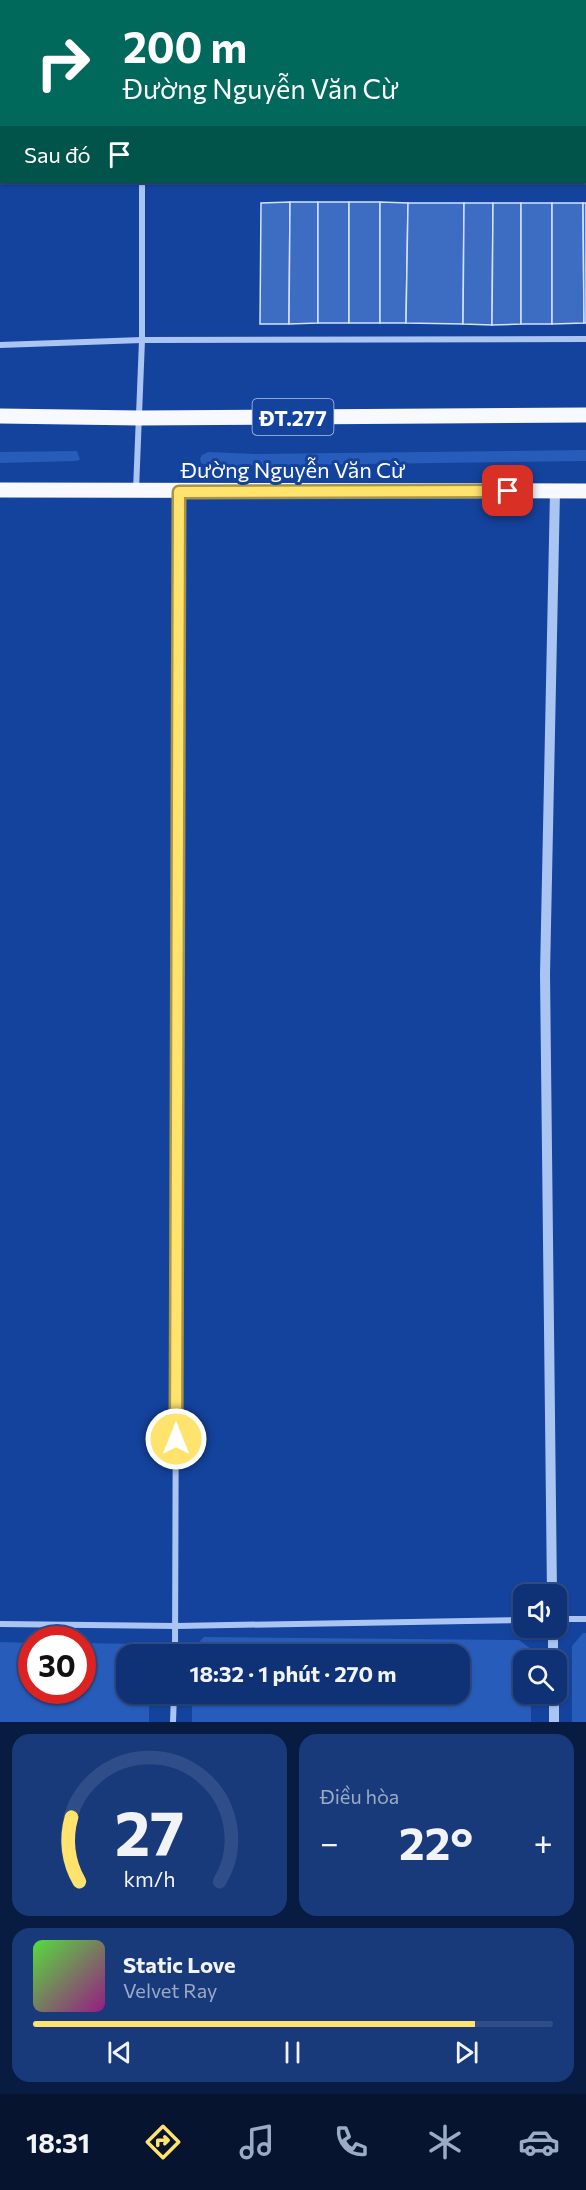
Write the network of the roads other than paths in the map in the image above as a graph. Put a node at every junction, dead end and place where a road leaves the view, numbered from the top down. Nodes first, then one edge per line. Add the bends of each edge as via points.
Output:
1 (142, 183) edge
2 (586, 339) edge
3 (142, 340) junction
4 (0, 345) edge
5 (586, 415) edge
6 (0, 417) edge
7 (139, 418) junction
8 (0, 490) edge
9 (136, 491) junction
10 (555, 491) junction
11 (586, 491) edge
12 (179, 492) junction
13 (552, 1584) edge
14 (567, 1619) edge
15 (586, 1619) edge
16 (513, 1620) edge
17 (0, 1624) edge
18 (176, 1626) junction
19 (175, 1644) edge
20 (174, 1704) edge
21 (554, 1704) edge
22 (173, 1722) edge
23 (554, 1722) edge

1 - 3 street
2 - 3 street
3 - 4 street
3 - 7 street
5 - 7 main road, ĐT.277
6 - 7 main road, ĐT.277
7 - 9 street
8 - 9 main road, Đường Nguyễn Văn Cừ
9 - 12 main road, Đường Nguyễn Văn Cừ
10 - 11 main road, Đường Nguyễn Văn Cừ
10 - 12 main road, Đường Nguyễn Văn Cừ
10 - 13 street via 545,974
12 - 18 street
14 - 15 street
16 - 18 street
17 - 18 street
18 - 19 street
20 - 22 street
21 - 23 street

